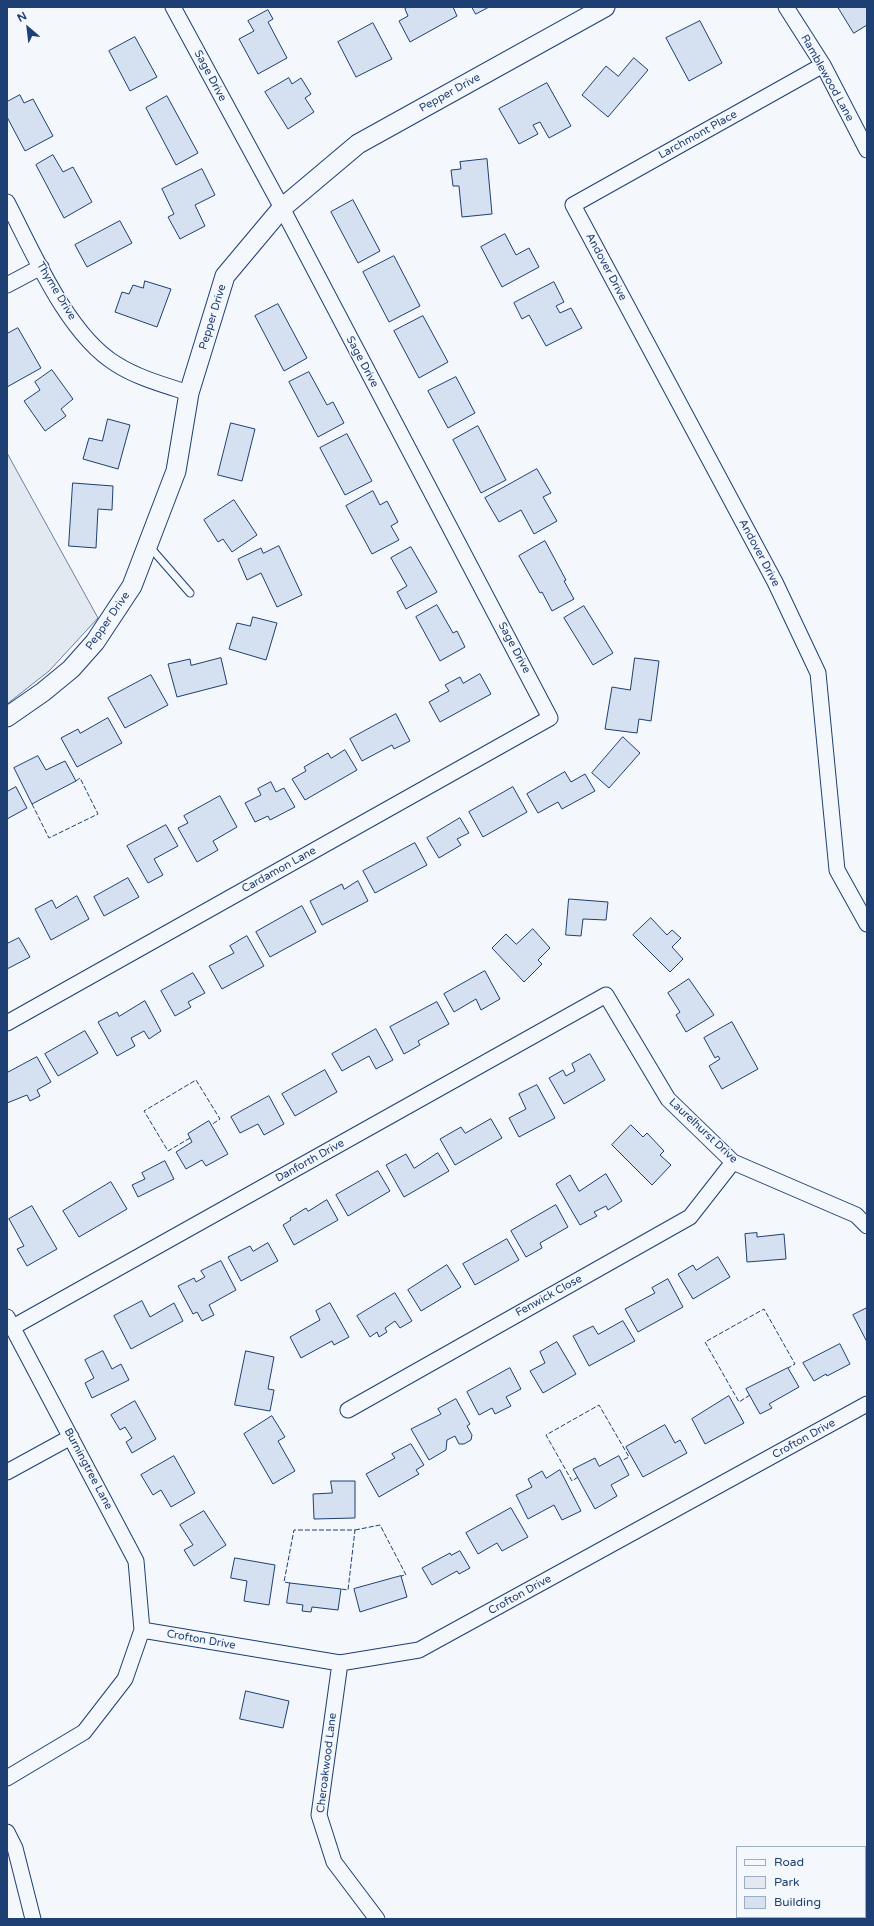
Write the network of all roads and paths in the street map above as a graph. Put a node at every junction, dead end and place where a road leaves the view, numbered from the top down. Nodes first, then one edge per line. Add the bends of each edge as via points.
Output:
1 (173, 7) edge
2 (605, 7) edge
3 (786, 7) edge
4 (823, 66) junction
5 (867, 150) edge
6 (7, 202) edge
7 (572, 205) joint
8 (282, 208) junction
9 (41, 266) junction
10 (7, 285) edge
11 (189, 393) junction
12 (148, 545) junction
13 (190, 593) dead end
14 (7, 717) edge
15 (550, 718) joint
16 (867, 924) edge
17 (606, 995) joint
18 (7, 1023) edge
19 (733, 1162) junction
20 (867, 1226) edge
21 (10, 1322) edge
22 (867, 1404) edge
23 (348, 1410) dead end
24 (71, 1437) junction
25 (7, 1472) edge
26 (142, 1630) junction
27 (340, 1663) junction
28 (7, 1778) edge
29 (7, 1832) edge
30 (32, 1919) edge
31 (376, 1919) edge

1 - 8 street, Sage Drive
2 - 8 street, Pepper Drive via 358,144
3 - 4 street, Ramblewood Lane
4 - 5 street, Ramblewood Lane
4 - 7 street, Larchmont Place
6 - 9 street, Thyme Drive
7 - 16 street, Andover Drive via 775,582 818,673 837,870
8 - 11 street, Pepper Drive via 225,276
8 - 15 street, Sage Drive
9 - 10 street
9 - 11 street, Thyme Drive via 66,311 99,350 116,364 140,376
11 - 12 street, Pepper Drive via 176,471
12 - 13 lane
12 - 14 street, Pepper Drive via 132,586 95,642 70,669
15 - 18 street, Cardamon Lane
17 - 19 street, Laurelhurst Drive via 668,1099
17 - 21 street, Danforth Drive
19 - 20 street, Laurelhurst Drive via 856,1215
19 - 23 street, Fenwick Close via 690,1217
21 - 24 street, Burningtree Lane
22 - 27 street, Crofton Drive via 419,1650
24 - 25 street
24 - 26 street, Burningtree Lane via 136,1561
26 - 27 street, Crofton Drive
26 - 28 street via 125,1679 84,1732
27 - 31 street, Cheroakwood Lane via 319,1815 334,1862
29 - 30 street via 15,1848

